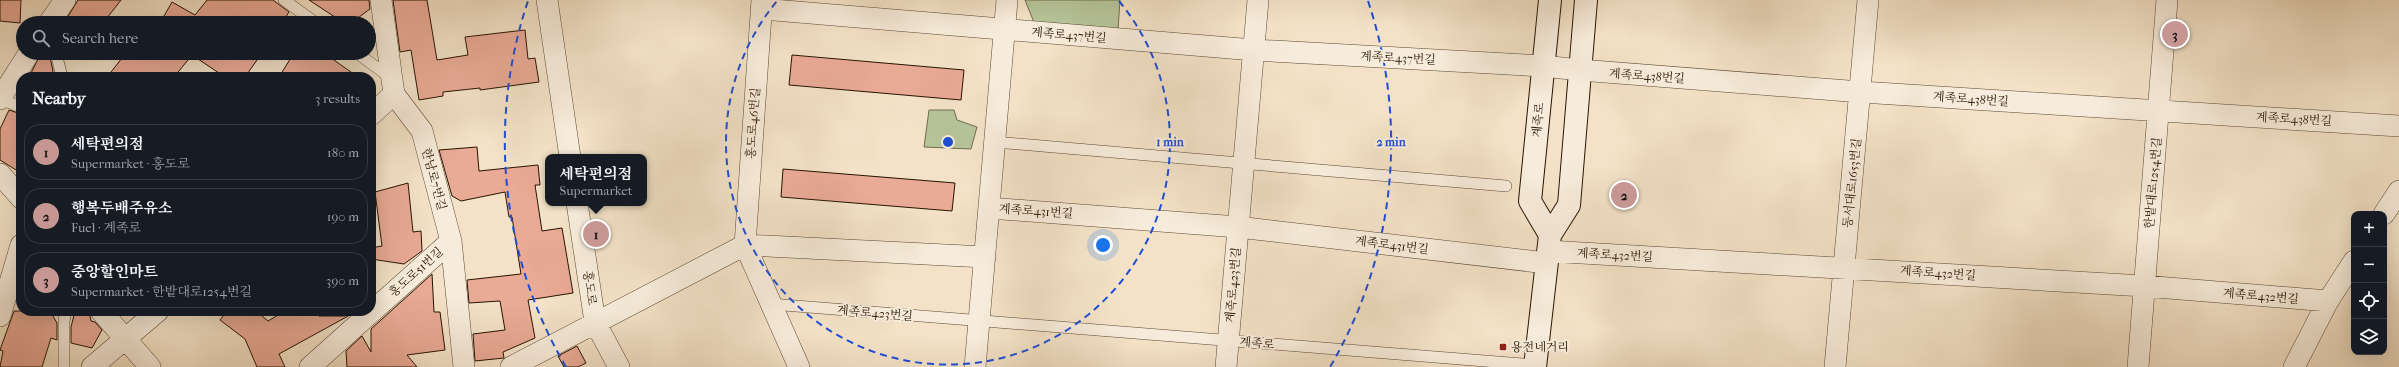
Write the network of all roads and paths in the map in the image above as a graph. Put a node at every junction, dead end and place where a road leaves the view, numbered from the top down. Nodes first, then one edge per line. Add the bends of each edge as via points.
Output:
1 (65, 0) edge
2 (284, 0) edge
3 (381, 0) edge
4 (547, 0) edge
5 (1007, 0) edge
6 (1258, 0) edge
7 (1550, 0) edge
8 (1586, 0) edge
9 (1868, 0) edge
10 (2167, 0) edge
11 (762, 4) edge
12 (54, 16) edge
13 (306, 16) edge
14 (1005, 30) junction
15 (1254, 50) junction
16 (25, 60) edge
17 (58, 60) edge
18 (365, 60) edge
19 (1543, 66) junction
20 (1580, 70) junction
21 (17, 72) edge
22 (61, 72) edge
23 (16, 74) edge
24 (393, 86) junction
25 (1861, 92) junction
26 (0, 99) edge
27 (16, 105) edge
28 (376, 108) edge
29 (2159, 111) junction
30 (2399, 126) edge
31 (995, 142) junction
32 (570, 154) edge
33 (1244, 164) junction
34 (0, 174) edge
35 (1506, 186) dead end
36 (2399, 191) edge
37 (16, 192) edge
38 (577, 206) edge
39 (989, 208) junction
40 (2386, 211) edge
41 (1238, 227) junction
42 (451, 241) junction
43 (745, 245) junction
44 (1548, 250) junction
45 (985, 257) junction
46 (16, 262) edge
47 (2351, 266) edge
48 (1843, 267) junction
49 (2144, 286) junction
50 (2328, 301) junction
51 (771, 304) junction
52 (376, 308) edge
53 (0, 316) edge
54 (65, 316) edge
55 (105, 316) edge
56 (153, 316) edge
57 (367, 316) edge
58 (979, 321) junction
59 (595, 322) junction
60 (127, 340) junction
61 (1228, 341) junction
62 (1535, 366) edge
63 (64, 367) edge
64 (92, 367) edge
65 (150, 367) edge
66 (310, 367) edge
67 (464, 367) edge
68 (511, 367) edge
69 (619, 367) edge
70 (799, 367) edge
71 (976, 367) edge
72 (1226, 367) edge
73 (1836, 367) edge
74 (2138, 367) edge
75 (2294, 367) edge

1 - 12 street
2 - 13 lane
3 - 24 street, 한남로7번길
4 - 32 street
5 - 14 street
6 - 15 street
7 - 19 main road, 계족로
8 - 20 main road, 계족로
9 - 25 street, 동서대로1653번길
10 - 29 street, 한밭대로1254번길
11 - 14 street, 계족로437번길
11 - 43 street, 홍도로46번길
14 - 15 street, 계족로437번길
14 - 31 street, 계족로431번길
15 - 19 street, 계족로437번길
15 - 33 street
16 - 21 street
17 - 22 lane
18 - 24 lane
19 - 20 street, 계족로438번길
19 - 44 main road, 계족로 via 1530,200
20 - 25 street, 계족로438번길
20 - 44 main road, 계족로 via 1569,205
23 - 26 street
24 - 28 street
24 - 42 street, 한남로7번길 via 422,131
25 - 29 street, 계족로438번길
25 - 48 street, 동서대로1653번길
26 - 27 lane
29 - 30 street, 계족로438번길
29 - 49 street, 한밭대로1254번길
31 - 33 lane
31 - 39 street, 계족로431번길
33 - 35 lane
33 - 41 street
34 - 37 street
36 - 40 street
38 - 59 street, 홍도로
39 - 41 street, 계족로431번길
39 - 45 street
41 - 44 street, 계족로431번길
41 - 61 street, 계족로423번길
42 - 52 street, 홍도로51번길
42 - 67 street, 한남로7번길
43 - 45 street
43 - 51 street
43 - 59 street
44 - 48 street, 계족로432번길
44 - 62 main road, 계족로
45 - 58 street
46 - 53 street
47 - 50 street
48 - 49 street, 계족로432번길
48 - 73 street, 동서대로1653번길
49 - 50 street, 계족로432번길
49 - 74 street, 한밭대로1254번길
50 - 75 street
51 - 58 lane, 계족로423번길
51 - 70 street
54 - 63 lane
55 - 60 street
56 - 60 street
57 - 66 street, 홍도로51번길
58 - 61 lane, 계족로
58 - 71 street
59 - 68 street
59 - 69 street, 홍도로
60 - 64 street
60 - 65 street
61 - 62 lane, 계족로
61 - 72 street, 계족로423번길

